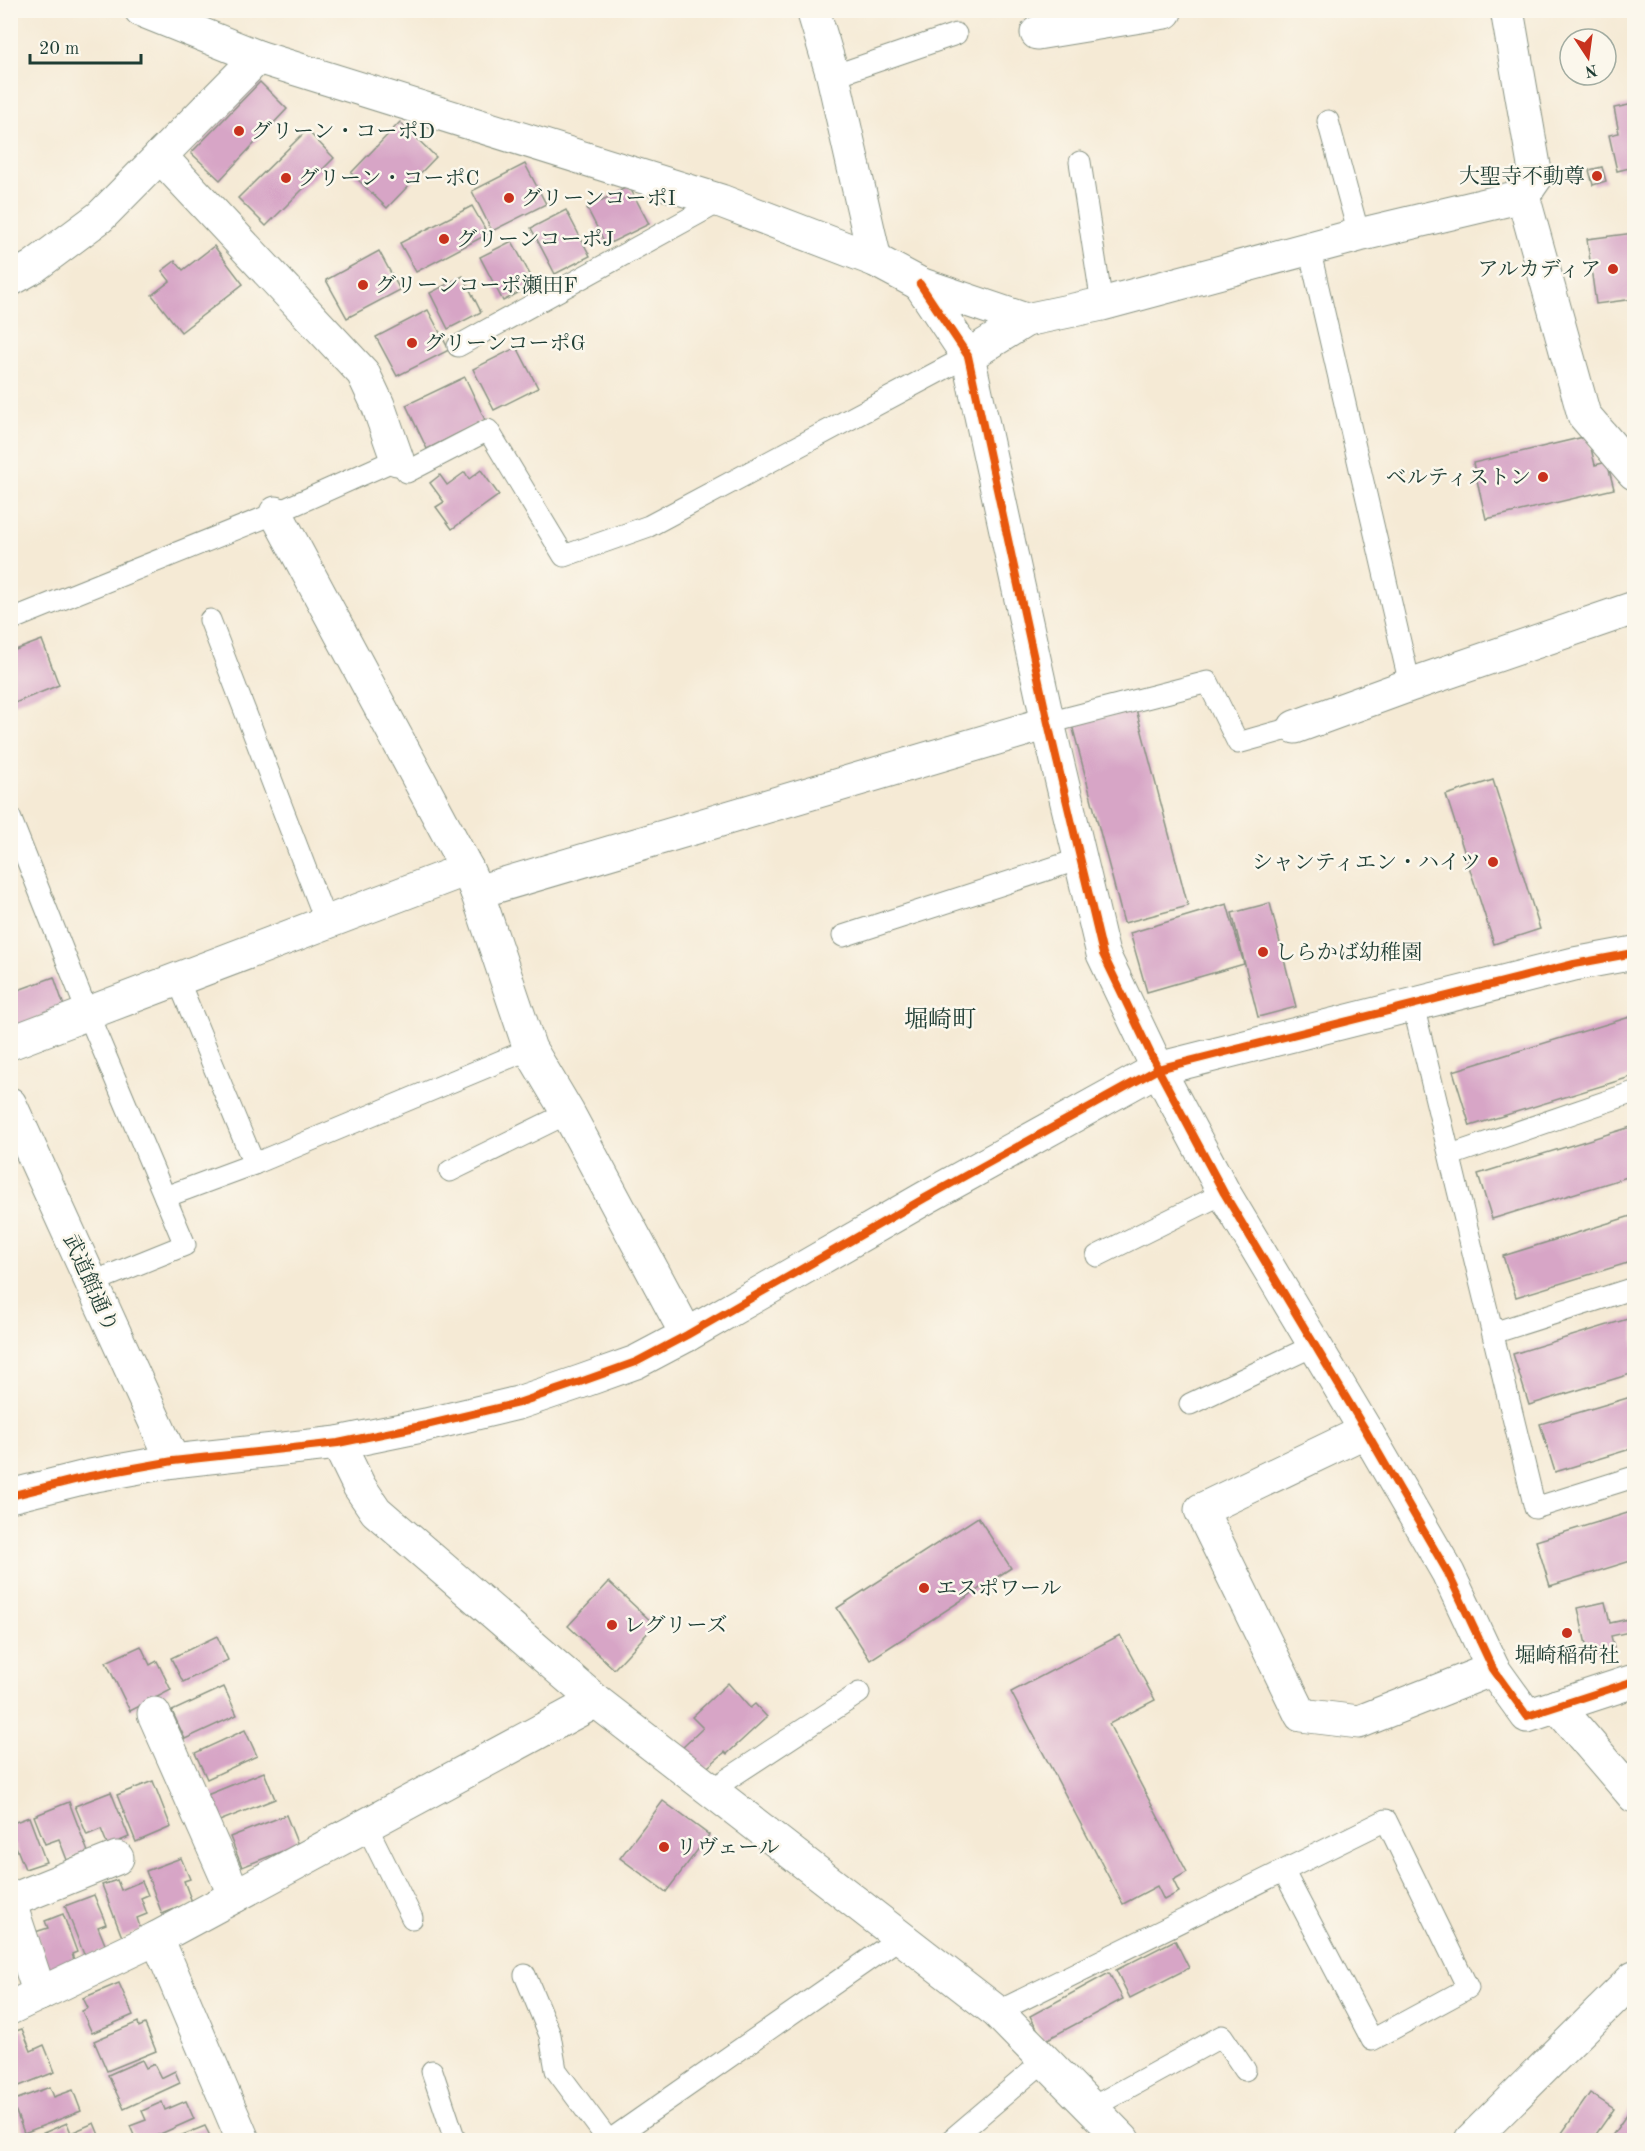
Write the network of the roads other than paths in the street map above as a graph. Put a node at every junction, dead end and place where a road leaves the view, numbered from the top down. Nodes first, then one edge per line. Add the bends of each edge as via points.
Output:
1 (141, 10) edge
2 (813, 10) edge
3 (1165, 10) edge
4 (1507, 10) edge
5 (956, 33) dead end
6 (1037, 33) dead end
7 (258, 57) junction
8 (833, 76) junction
9 (1328, 121) dead end
10 (160, 156) junction
11 (1080, 162) dead end
12 (1523, 196) junction
13 (721, 201) junction
14 (1359, 235) junction
15 (1309, 248) junction
16 (875, 260) junction
17 (10, 280) edge
18 (920, 284) junction
19 (1102, 304) junction
20 (1026, 320) junction
21 (458, 346) dead end
22 (968, 356) junction
23 (397, 459) junction
24 (1635, 473) edge
25 (276, 513) junction
26 (1635, 608) edge
27 (10, 620) edge
28 (210, 620) dead end
29 (1410, 685) junction
30 (1048, 723) junction
31 (1295, 727) joint
32 (10, 817) edge
33 (1080, 859) junction
34 (472, 880) junction
35 (326, 922) junction
36 (843, 936) dead end
37 (1635, 953) edge
38 (178, 980) junction
39 (1413, 1005) junction
40 (88, 1014) junction
41 (10, 1043) edge
42 (530, 1049) junction
43 (1158, 1069) junction
44 (1635, 1092) edge
45 (10, 1104) edge
46 (568, 1113) junction
47 (1451, 1155) junction
48 (254, 1164) junction
49 (450, 1171) dead end
50 (1224, 1193) junction
51 (165, 1197) junction
52 (1097, 1256) dead end
53 (91, 1283) junction
54 (1635, 1288) edge
55 (1493, 1333) junction
56 (687, 1335) junction
57 (1314, 1345) junction
58 (1190, 1404) dead end
59 (1366, 1431) junction
60 (338, 1443) junction
61 (172, 1461) junction
62 (1635, 1477) edge
63 (10, 1496) edge
64 (1493, 1669) junction
65 (1635, 1681) edge
66 (859, 1693) dead end
67 (596, 1701) junction
68 (1557, 1706) junction
69 (154, 1714) dead end
70 (711, 1790) junction
71 (1635, 1796) edge
72 (366, 1825) junction
73 (117, 1858) dead end
74 (1284, 1872) junction
75 (235, 1896) junction
76 (10, 1903) edge
77 (412, 1918) dead end
78 (901, 1937) junction
79 (157, 1938) junction
80 (525, 1976) dead end
81 (1635, 1978) edge
82 (40, 1994) junction
83 (10, 2008) edge
84 (997, 2012) junction
85 (1044, 2061) junction
86 (1245, 2070) dead end
87 (432, 2071) dead end
88 (1091, 2108) junction
89 (243, 2140) edge
90 (455, 2140) edge
91 (609, 2140) edge
92 (951, 2140) edge
93 (1123, 2140) edge
94 (1471, 2140) edge

1 - 7 street
2 - 8 street
3 - 6 street
4 - 12 street via 1536,177
5 - 8 lane
7 - 10 street
7 - 13 street
8 - 16 street
9 - 14 lane
10 - 17 street via 100,217
10 - 23 street via 363,373
11 - 19 lane
12 - 14 street
12 - 24 street via 1584,415
13 - 16 street
13 - 21 lane
14 - 15 street
15 - 19 street
15 - 29 lane
16 - 18 street
18 - 20 street
18 - 22 street
19 - 20 street
20 - 22 street
22 - 23 lane via 649,526 564,556 488,430 407,472
22 - 30 street
23 - 25 lane
25 - 27 lane
25 - 34 street
26 - 29 street
28 - 35 lane
29 - 31 street
30 - 31 lane via 1208,682 1238,743
30 - 33 street
30 - 34 street
32 - 40 lane
33 - 36 lane
33 - 43 street via 1103,954
34 - 35 street
34 - 42 street
35 - 38 street
37 - 39 street via 1574,964
38 - 40 street
38 - 48 lane
39 - 43 street
39 - 47 lane
40 - 41 street
40 - 51 lane
42 - 46 street
42 - 48 lane
43 - 50 street
43 - 56 street
44 - 47 lane
45 - 53 street, 武道館通り
46 - 49 lane
46 - 56 street
47 - 55 lane
48 - 51 lane
50 - 52 lane
50 - 57 street
51 - 53 lane via 185,1245
53 - 61 street, 武道館通り
54 - 55 lane
55 - 62 lane via 1535,1508
56 - 60 street via 636,1362 518,1403
57 - 58 lane
57 - 59 street
59 - 64 street via 1448,1573
59 - 64 street via 1202,1510 1301,1715 1359,1722
60 - 61 street
60 - 67 street via 376,1511
61 - 63 street
64 - 68 street via 1527,1716
65 - 68 street
66 - 70 lane
67 - 70 street
67 - 72 street
68 - 71 street
69 - 75 street
70 - 78 street
72 - 75 street
72 - 77 lane
73 - 76 street
74 - 74 lane via 1386,1820 1468,1988 1372,2040
74 - 84 lane
75 - 79 street
76 - 82 street
78 - 84 street
78 - 91 lane
79 - 82 street
79 - 89 street
80 - 91 lane via 550,2035 556,2070
81 - 94 street
82 - 83 street
84 - 85 street
85 - 88 street
85 - 92 lane
86 - 88 lane via 1222,2036
87 - 90 lane
88 - 93 street

